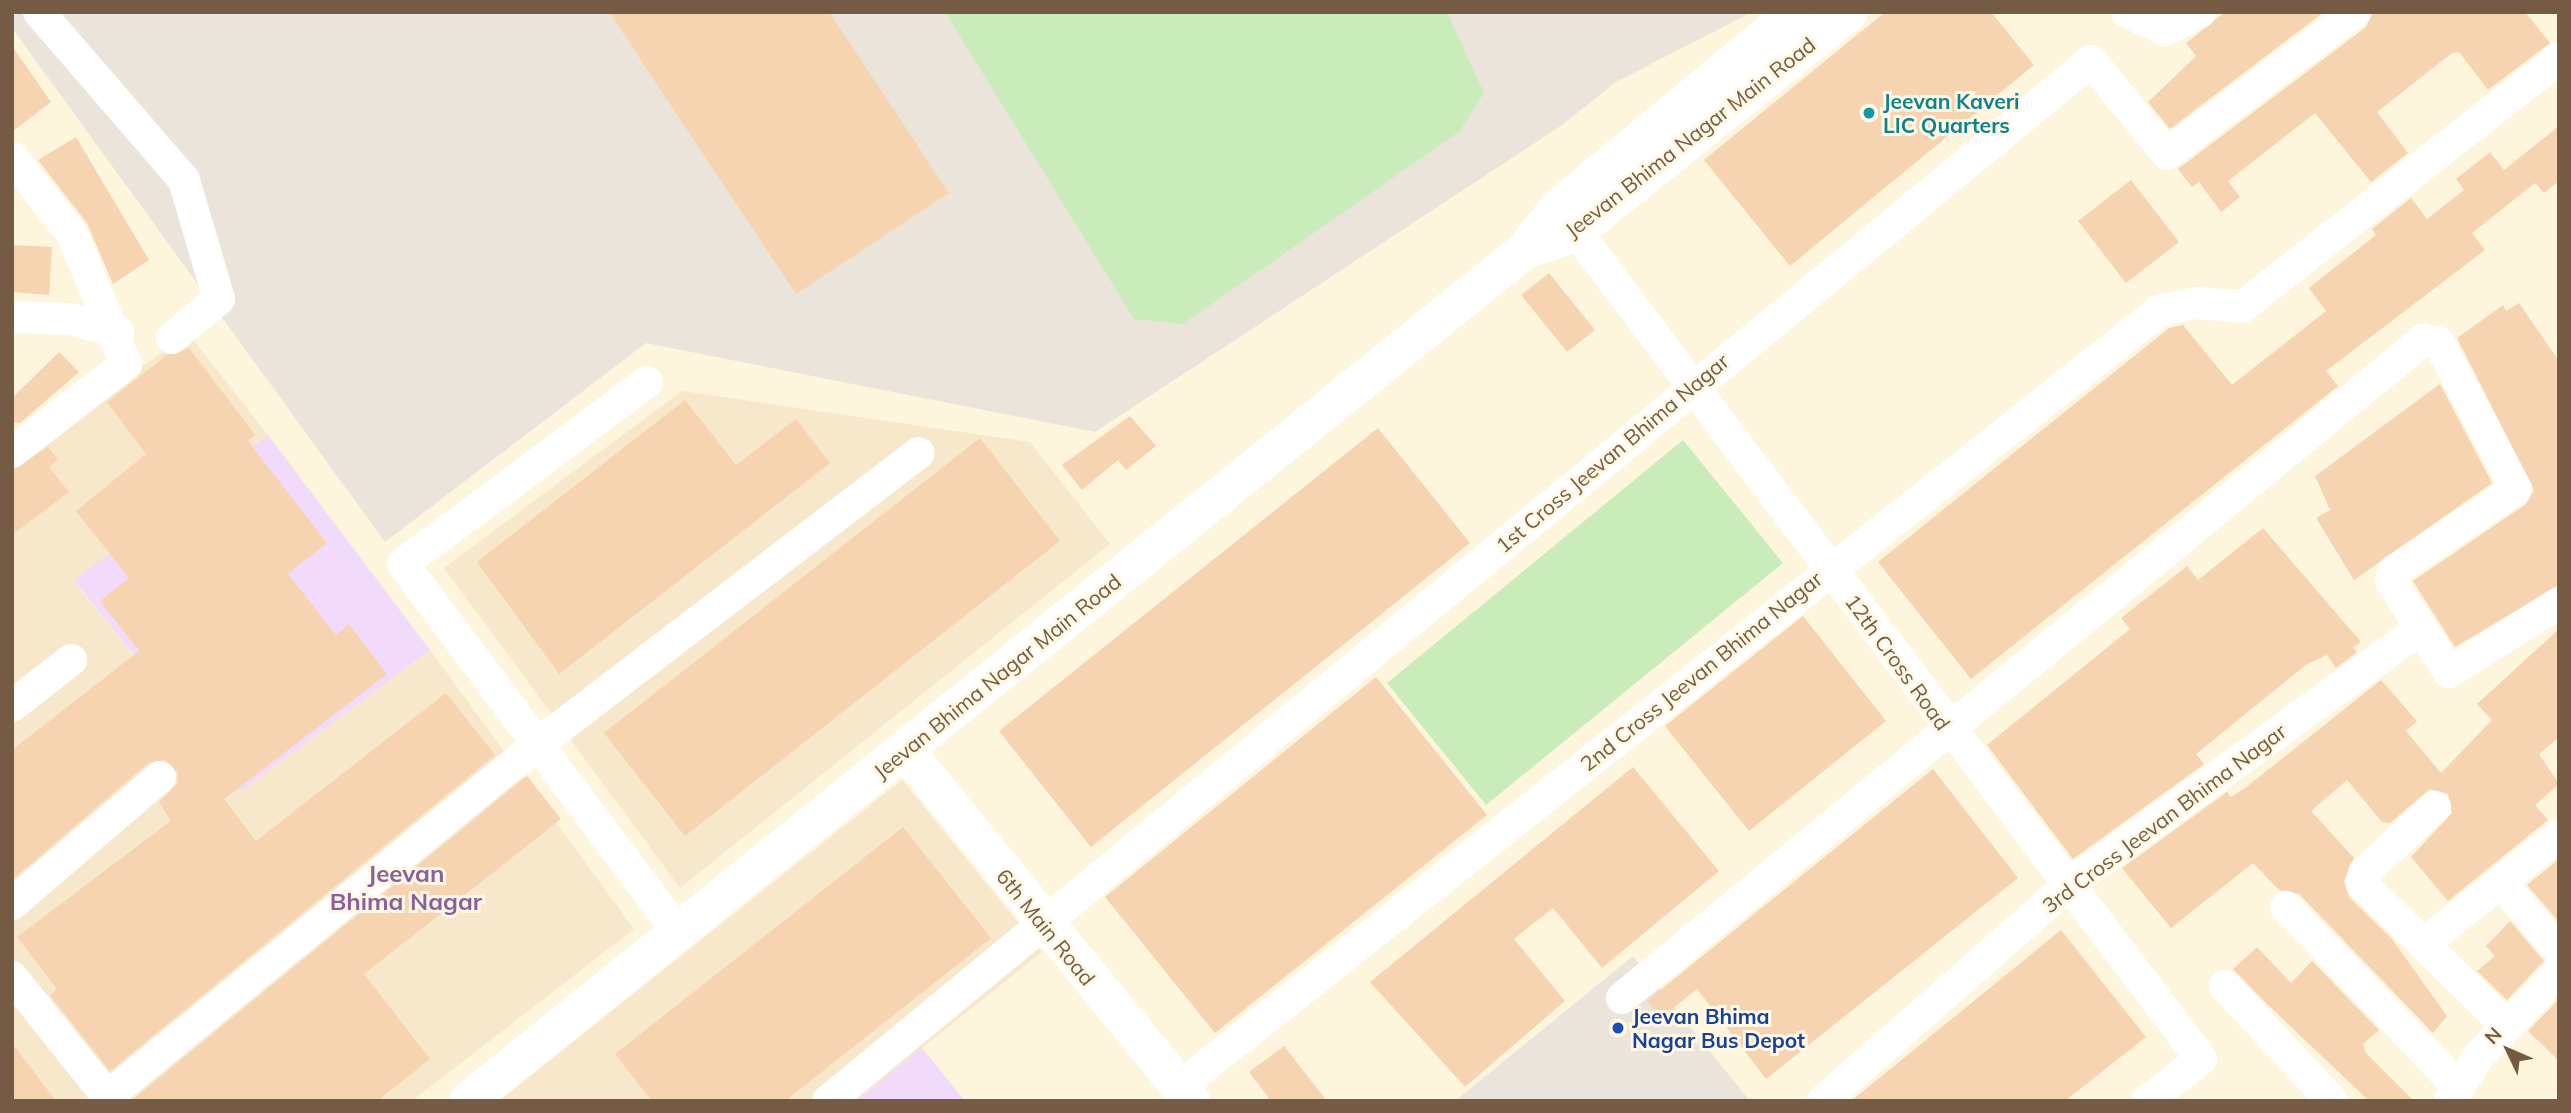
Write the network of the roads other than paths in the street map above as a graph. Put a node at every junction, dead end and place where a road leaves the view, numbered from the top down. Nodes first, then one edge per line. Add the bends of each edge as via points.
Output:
1 (39, 12) edge
2 (1795, 12) edge
3 (1849, 12) edge
4 (2127, 12) edge
5 (2200, 12) edge
6 (2355, 12) edge
7 (2559, 58) edge
8 (12, 157) edge
9 (24, 186) edge
10 (1566, 221) junction
11 (12, 317) edge
12 (118, 331) junction
13 (172, 338) dead end
14 (647, 382) dead end
15 (1693, 384) junction
16 (12, 452) edge
17 (919, 453) dead end
18 (1831, 568) junction
19 (2559, 603) edge
20 (2419, 631) junction
21 (71, 660) dead end
22 (12, 706) edge
23 (1947, 730) junction
24 (538, 744) junction
25 (905, 750) junction
26 (160, 777) dead end
27 (2435, 807) dead end
28 (2559, 835) edge
29 (2072, 882) junction
30 (2501, 883) junction
31 (12, 904) edge
32 (2286, 907) dead end
33 (1042, 924) junction
34 (678, 931) junction
35 (2426, 942) junction
36 (2559, 950) edge
37 (2559, 972) edge
38 (12, 977) edge
39 (2225, 986) dead end
40 (1622, 998) dead end
41 (2508, 1027) junction
42 (2453, 1092) edge
43 (1185, 1094) edge
44 (109, 1099) edge
45 (468, 1101) edge
46 (828, 1101) edge
47 (1823, 1101) edge
48 (2147, 1101) edge
49 (2332, 1101) edge

1 - 13 street via 184,180 219,299
2 - 10 main road, Jeevan Bhima Nagar Main Road
3 - 10 main road, Jeevan Bhima Nagar Main Road
4 - 5 street via 2165,30
6 - 15 street, 1st Cross Jeevan Bhima Nagar via 2167,154 2091,61
7 - 18 street, 2nd Cross Jeevan Bhima Nagar via 2242,307 2198,303 2159,311
8 - 9 street
9 - 12 street via 72,234
10 - 15 street, 12th Cross Road
10 - 25 main road, Jeevan Bhima Nagar Main Road
11 - 12 street via 70,318
12 - 16 street via 126,364
14 - 24 street via 403,564
15 - 18 street, 12th Cross Road
15 - 33 street, 1st Cross Jeevan Bhima Nagar
17 - 24 street
18 - 23 street, 12th Cross Road
18 - 43 street, 2nd Cross Jeevan Bhima Nagar
19 - 20 street via 2456,670 2442,668
20 - 23 street via 2390,575 2516,489 2432,338
20 - 29 street, 3rd Cross Jeevan Bhima Nagar
21 - 22 street
23 - 29 street, 12th Cross Road
23 - 40 street
24 - 34 street
24 - 44 street
25 - 33 main road, 6th Main Road
25 - 34 main road, Jeevan Bhima Nagar Main Road
26 - 31 street
27 - 35 street via 2364,873 2362,884
28 - 30 street
29 - 47 street, 3rd Cross Jeevan Bhima Nagar
29 - 48 street, 12th Cross Road via 2201,1059
30 - 35 street
30 - 36 street
32 - 42 street
33 - 43 main road, 6th Main Road
33 - 46 street, 1st Cross Jeevan Bhima Nagar
34 - 45 main road, Jeevan Bhima Nagar Main Road
35 - 41 street
37 - 41 street
38 - 44 street
39 - 49 street
41 - 42 street

